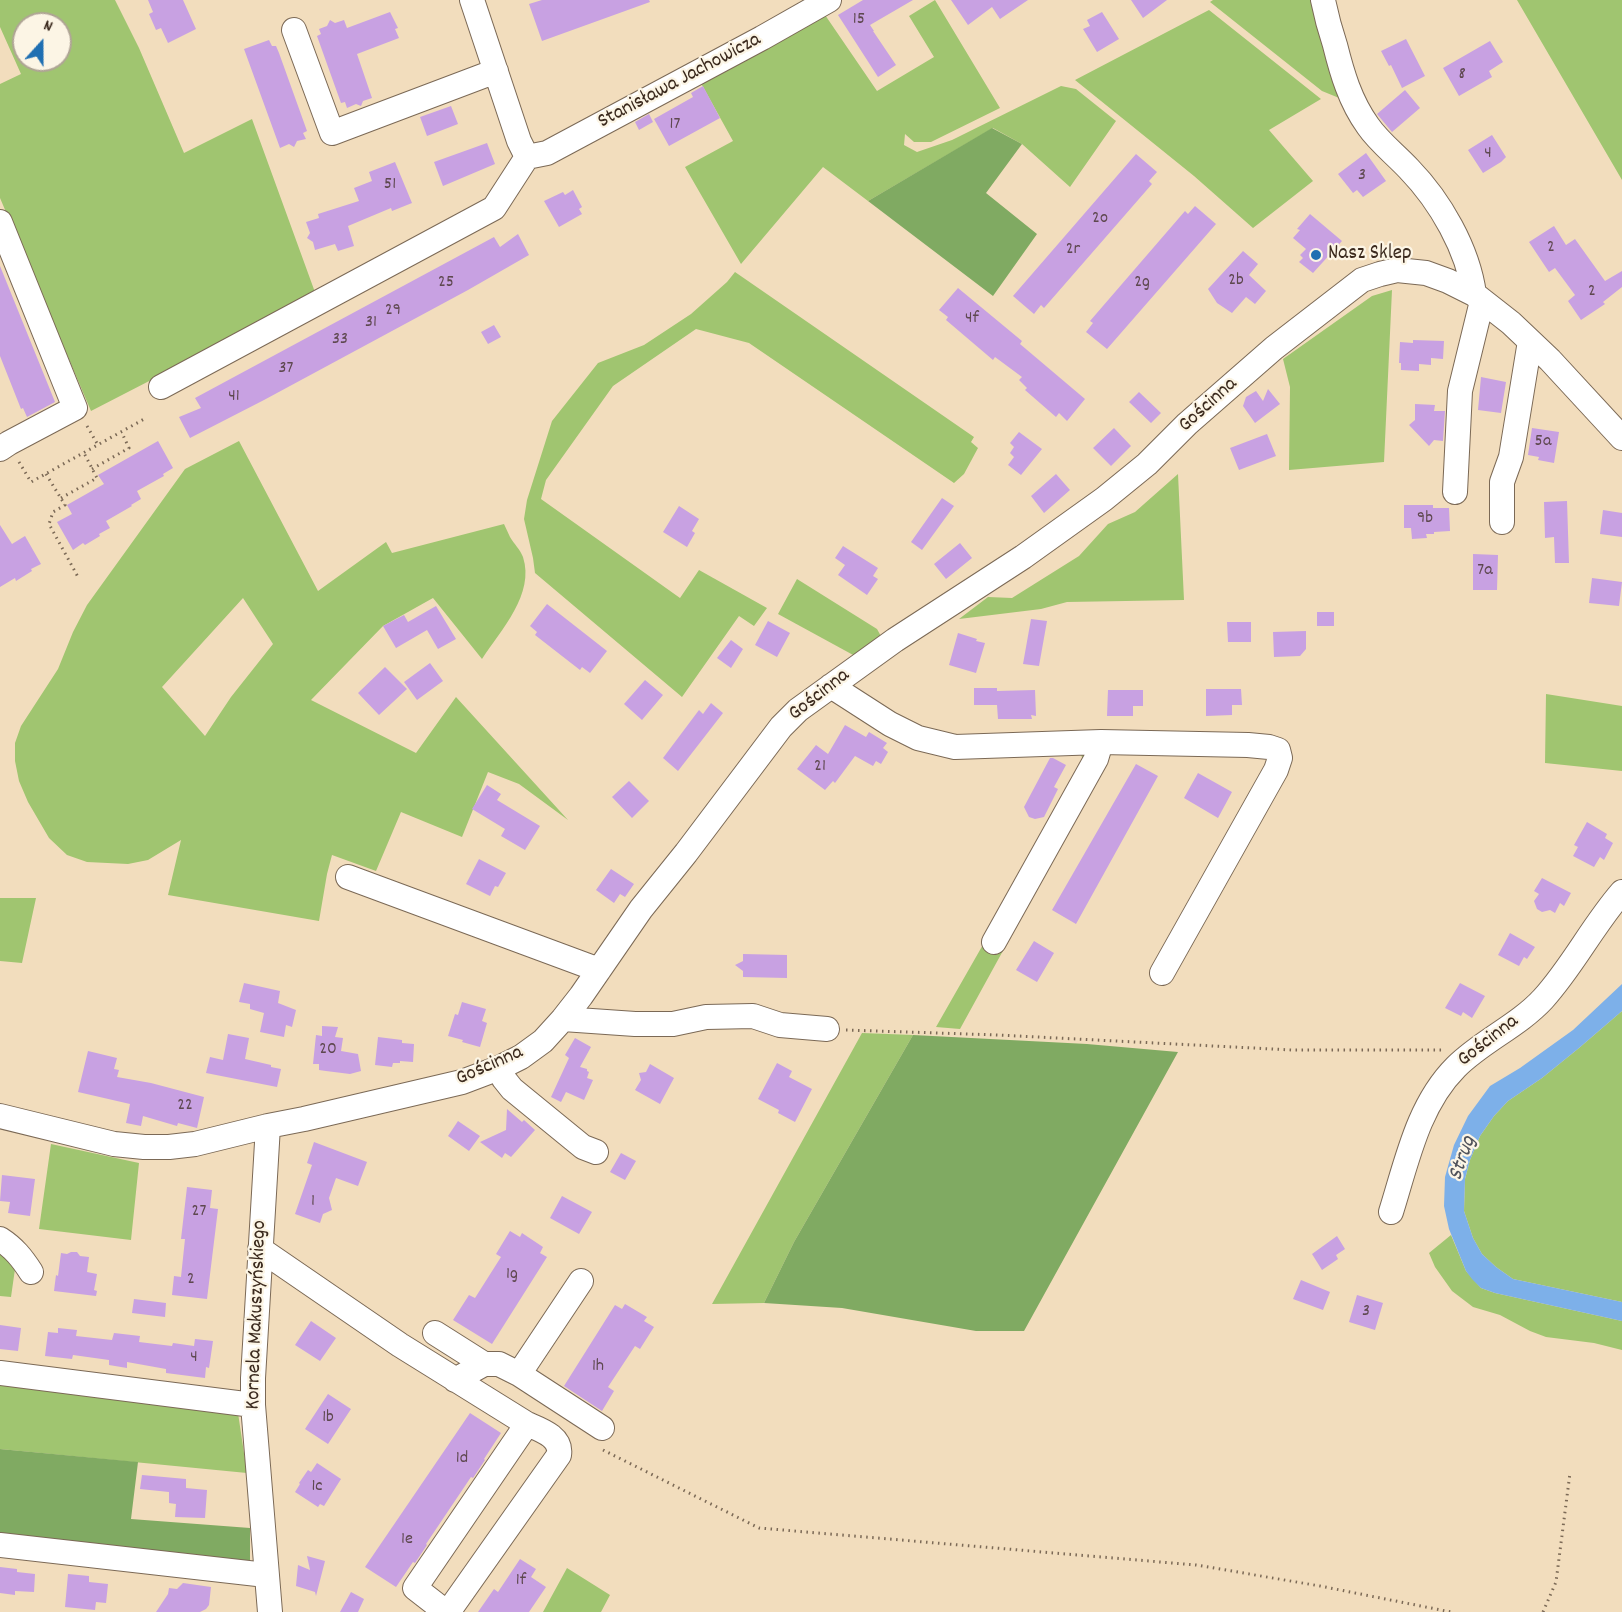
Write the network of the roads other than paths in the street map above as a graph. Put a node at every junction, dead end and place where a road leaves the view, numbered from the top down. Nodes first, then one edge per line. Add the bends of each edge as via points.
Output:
1 (472, 0) edge
2 (829, 0) edge
3 (1323, 0) edge
4 (294, 30) dead end
5 (496, 71) junction
6 (527, 157) junction
7 (0, 222) edge
8 (1478, 297) junction
9 (1530, 341) junction
10 (161, 387) dead end
11 (1622, 438) edge
12 (10, 455) edge
13 (1455, 492) dead end
14 (1502, 522) dead end
15 (831, 686) junction
16 (1101, 742) junction
17 (348, 878) dead end
18 (1622, 892) edge
19 (994, 942) dead end
20 (600, 970) junction
21 (1162, 973) dead end
22 (562, 1019) junction
23 (827, 1029) road end
24 (499, 1068) junction
25 (0, 1116) edge
26 (268, 1126) junction
27 (596, 1152) dead end
28 (1391, 1212) dead end
29 (0, 1239) edge
30 (260, 1249) junction
31 (31, 1272) dead end
32 (581, 1281) dead end
33 (435, 1333) dead end
34 (484, 1364) junction
35 (0, 1373) edge
36 (519, 1374) junction
37 (455, 1380) junction
38 (253, 1405) junction
39 (527, 1424) junction
40 (601, 1438) road end
41 (0, 1545) edge
42 (266, 1575) junction
43 (270, 1612) edge

1 - 5 street
2 - 6 street, Stanisława Jachowicza via 547,153
3 - 8 street via 1342,72 1358,110 1383,144 1425,186 1444,215
4 - 5 street via 332,133
5 - 6 street
6 - 10 street via 494,208
7 - 12 street via 75,408 9,443
8 - 9 street, Gościnna
8 - 13 street via 1460,391
8 - 15 street, Gościnna via 1426,273 1397,270 1362,280 1274,348 1104,499
9 - 11 street, Gościnna
9 - 14 street via 1511,457 1502,482
15 - 16 street via 918,738 955,747
15 - 20 street, Gościnna via 781,727 641,909
16 - 19 street via 1096,759
16 - 21 street via 1248,745 1278,750 1276,770
17 - 20 street
18 - 28 street, Gościnna via 1542,1000 1456,1067 1436,1091 1417,1128
20 - 22 street, Gościnna
22 - 23 street via 673,1024 706,1017 753,1016 780,1025
22 - 24 street, Gościnna via 543,1041
24 - 26 street, Gościnna via 462,1082
24 - 27 street via 512,1089 583,1147
25 - 26 street, Gościnna via 114,1144 144,1147 195,1144
26 - 30 street, Kornela Makuszyńskiego
29 - 31 street via 11,1245
30 - 37 street
30 - 38 street, Kornela Makuszyńskiego
32 - 36 street
33 - 34 street
34 - 36 street via 500,1364
34 - 37 street
35 - 38 street
36 - 40 street
37 - 39 street
38 - 42 street, Kornela Makuszyńskiego
39 - 39 street via 415,1588 442,1609 451,1608 559,1455 558,1442
41 - 42 street
42 - 43 street, Kornela Makuszyńskiego

